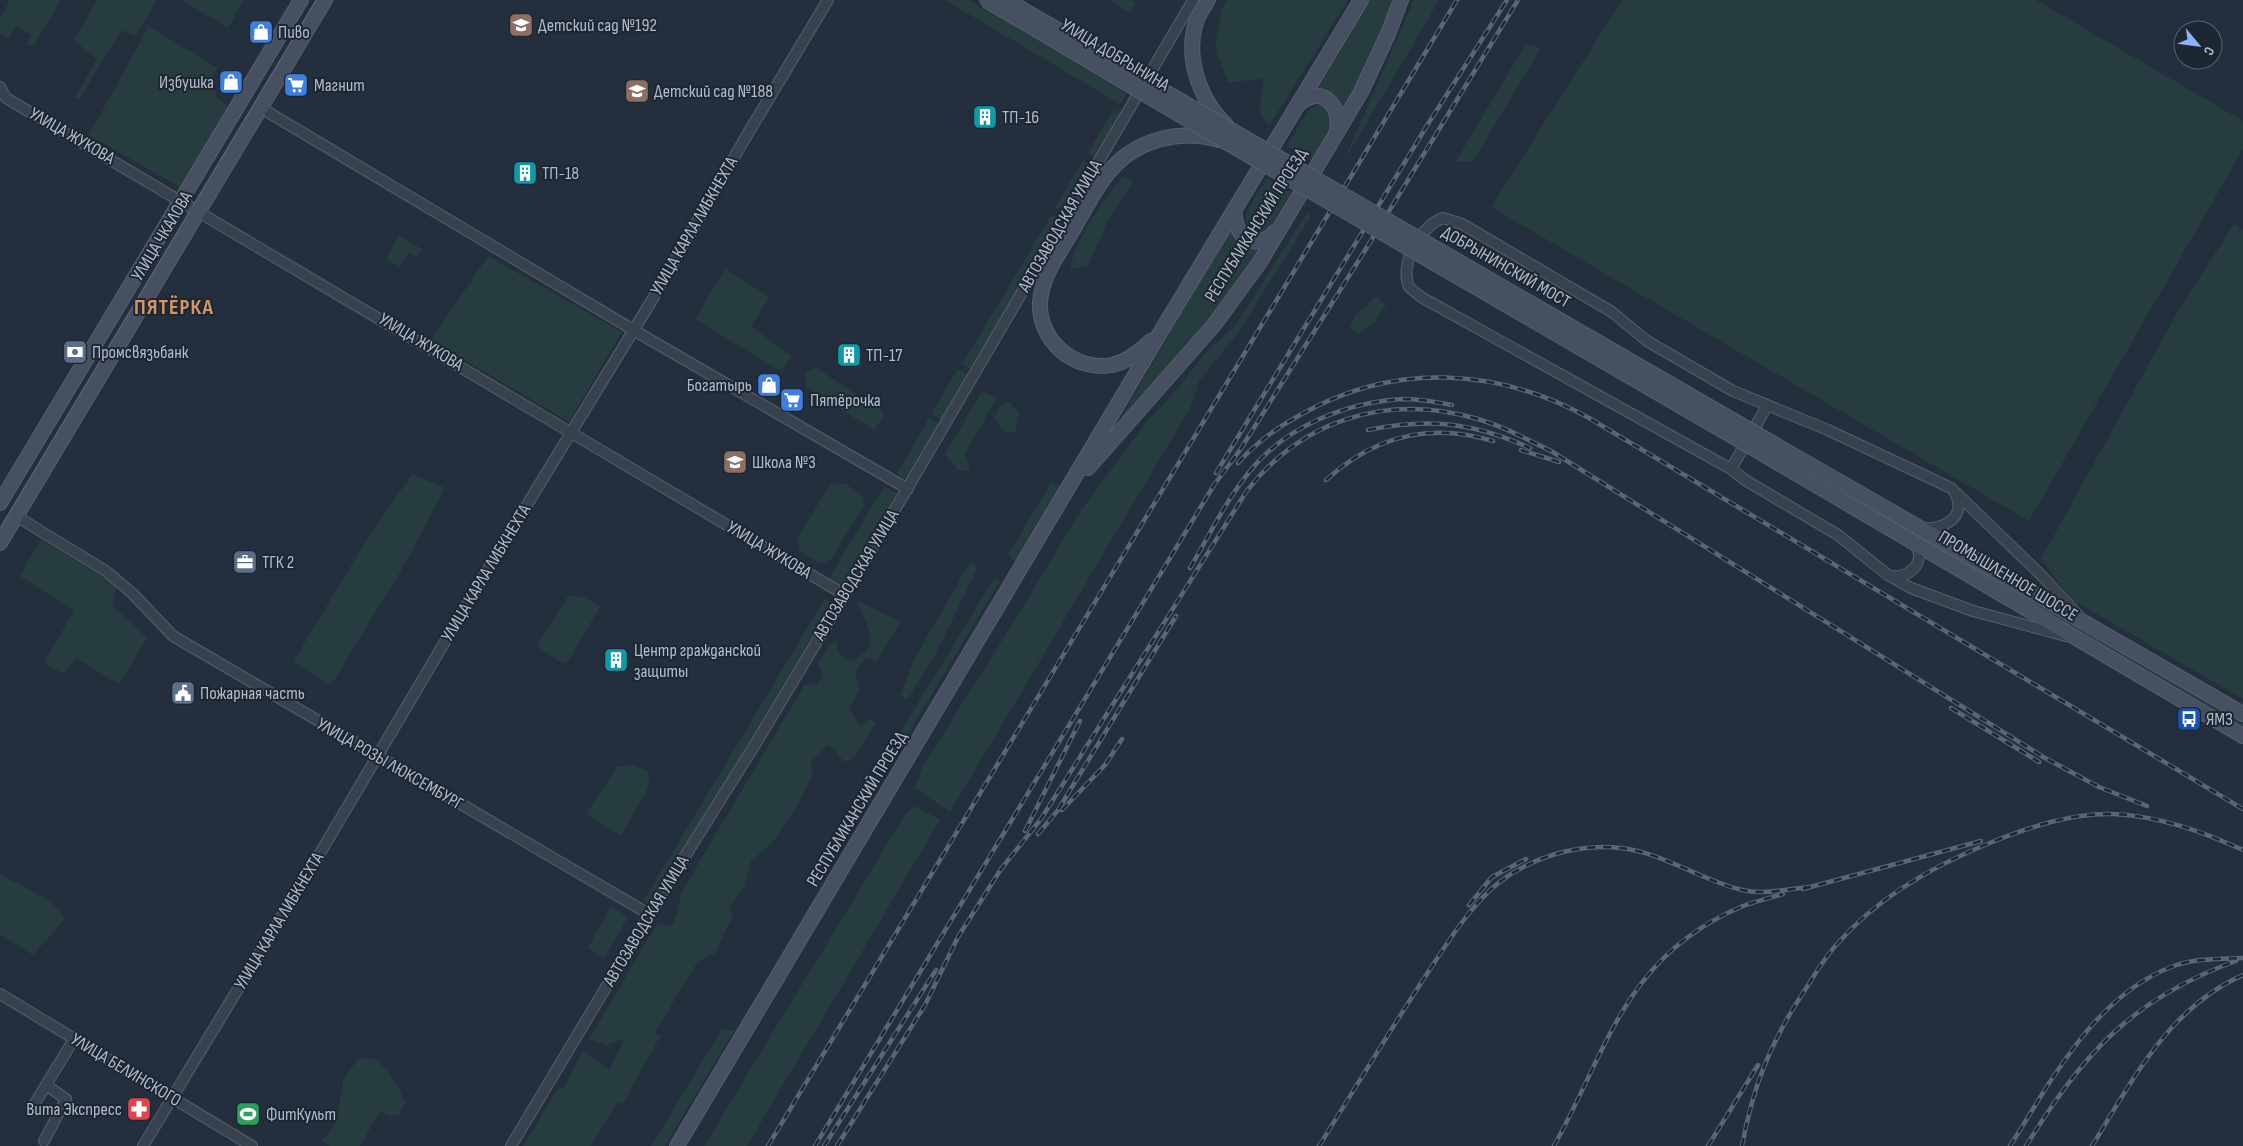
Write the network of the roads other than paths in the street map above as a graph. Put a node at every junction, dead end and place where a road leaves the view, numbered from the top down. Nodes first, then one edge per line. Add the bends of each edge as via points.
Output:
1 (301, 0) edge
2 (325, 0) edge
3 (828, 0) edge
4 (986, 0) edge
5 (1006, 0) edge
6 (1193, 0) edge
7 (1208, 0) edge
8 (1400, 0) edge
9 (1360, 2) edge
10 (0, 87) edge
11 (1296, 107) junction
12 (261, 108) junction
13 (1336, 133) junction
14 (1229, 136) junction
15 (182, 200) junction
16 (1235, 208) junction
17 (199, 210) junction
18 (1281, 226) junction
19 (1163, 328) junction
20 (634, 329) junction
21 (1767, 406) junction
22 (573, 432) junction
23 (1757, 442) junction
24 (1731, 469) junction
25 (1951, 488) junction
26 (908, 489) junction
27 (1067, 491) junction
28 (0, 503) edge
29 (16, 516) junction
30 (1920, 528) junction
31 (1914, 542) junction
32 (0, 543) edge
33 (1888, 575) junction
34 (845, 595) junction
35 (2085, 622) junction
36 (2077, 639) junction
37 (2243, 714) edge
38 (2243, 736) edge
39 (377, 756) junction
40 (649, 914) junction
41 (0, 994) edge
42 (74, 1039) junction
43 (46, 1086) junction
44 (172, 1098) junction
45 (32, 1108) dead end
46 (44, 1141) dead end
47 (143, 1146) edge
48 (252, 1146) edge
49 (512, 1146) edge
50 (677, 1146) edge

1 - 15 main road, УЛИЦА ЧКАЛОВА
2 - 12 main road, УЛИЦА ЧКАЛОВА
3 - 20 street, УЛИЦА КАРЛА ЛИБКНЕХТА
4 - 14 main road, УЛИЦА ДОБРЫНИНА, bridge
5 - 14 main road, УЛИЦА ДОБРЫНИНА, bridge
6 - 26 street, АВТОЗАВОДСКАЯ УЛИЦА
7 - 14 main road, bridge via 1198,17 1193,38 1193,61 1205,99
8 - 13 main road, РЕСПУБЛИКАНСКИЙ ПРОЕЗД via 1374,66
9 - 11 main road, РЕСПУБЛИКАНСКИЙ ПРОЕЗД
10 - 15 street, УЛИЦА ЖУКОВА via 6,98
11 - 13 main road via 1305,98 1315,96 1331,102 1339,119
11 - 16 main road, РЕСПУБЛИКАНСКИЙ ПРОЕЗД
12 - 17 main road, УЛИЦА ЧКАЛОВА
12 - 20 street
13 - 18 main road, РЕСПУБЛИКАНСКИЙ ПРОЕЗД
14 - 19 main road via 1160,139 1124,156 1096,190 1049,270 1041,291 1041,320 1046,333 1067,356 1082,362 1096,366 1126,360
14 - 23 main road, ДОБРЫНИНСКИЙ МОСТ, bridge
15 - 17 street, УЛИЦА ЖУКОВА
15 - 28 main road, УЛИЦА ЧКАЛОВА
16 - 18 main road via 1237,228 1251,241 1262,242
16 - 19 main road, РЕСПУБЛИКАНСКИЙ ПРОЕЗД
17 - 22 street, УЛИЦА ЖУКОВА
17 - 29 main road, УЛИЦА ЧКАЛОВА
18 - 27 main road, РЕСПУБЛИКАНСКИЙ ПРОЕЗД via 1214,325
19 - 27 main road, РЕСПУБЛИКАНСКИЙ ПРОЕЗД
20 - 22 street, УЛИЦА КАРЛА ЛИБКНЕХТА
20 - 26 street
21 - 24 street
21 - 24 street via 1733,391 1647,341 1612,312 1462,224 1443,218 1428,225 1422,234 1405,272 1406,281 1414,292
21 - 25 street via 1828,430
22 - 34 street, УЛИЦА ЖУКОВА
22 - 39 street, УЛИЦА КАРЛА ЛИБКНЕХТА via 495,556
23 - 30 main road, ПРОМЫШЛЕННОЕ ШОССЕ
23 - 31 main road, ПРОМЫШЛЕННОЕ ШОССЕ
24 - 33 street via 1838,535
25 - 30 street via 1958,504 1953,519 1947,525 1934,529
25 - 35 street
26 - 34 street, АВТОЗАВОДСКАЯ УЛИЦА
27 - 50 main road, РЕСПУБЛИКАНСКИЙ ПРОЕЗД
29 - 32 main road, УЛИЦА ЧКАЛОВА
29 - 39 street, УЛИЦА РОЗЫ ЛЮКСЕМБУРГ via 106,571 173,636
30 - 35 main road, ПРОМЫШЛЕННОЕ ШОССЕ
31 - 33 street via 1919,553 1909,573 1899,577
31 - 36 main road, ПРОМЫШЛЕННОЕ ШОССЕ
33 - 36 street via 1911,588 1973,611
34 - 40 street, АВТОЗАВОДСКАЯ УЛИЦА
35 - 37 main road, ПРОМЫШЛЕННОЕ ШОССЕ
36 - 38 main road, ПРОМЫШЛЕННОЕ ШОССЕ
39 - 40 street, УЛИЦА РОЗЫ ЛЮКСЕМБУРГ
39 - 44 street, УЛИЦА КАРЛА ЛИБКНЕХТА
40 - 49 street, АВТОЗАВОДСКАЯ УЛИЦА
41 - 42 street, УЛИЦА БЕЛИНСКОГО
42 - 43 street
42 - 44 street, УЛИЦА БЕЛИНСКОГО
43 - 45 street
43 - 46 street via 66,1098
44 - 47 street, УЛИЦА КАРЛА ЛИБКНЕХТА
44 - 48 street, УЛИЦА БЕЛИНСКОГО

